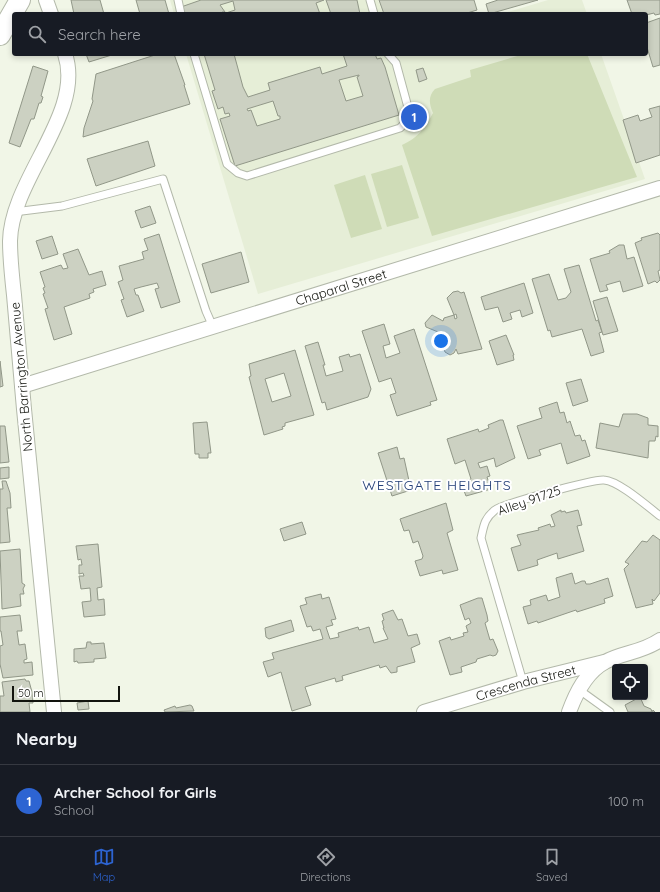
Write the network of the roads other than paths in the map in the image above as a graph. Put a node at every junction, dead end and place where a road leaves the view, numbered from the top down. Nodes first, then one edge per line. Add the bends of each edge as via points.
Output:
1 (4, 0) edge
2 (20, 0) edge
3 (46, 0) edge
4 (178, 0) edge
5 (370, 0) edge
6 (13, 12) edge
7 (50, 12) edge
8 (181, 12) edge
9 (373, 12) edge
10 (12, 13) edge
11 (3, 28) edge
12 (65, 56) edge
13 (195, 56) edge
14 (390, 56) edge
15 (660, 188) edge
16 (14, 212) junction
17 (213, 327) junction
18 (22, 386) junction
19 (660, 516) edge
20 (660, 640) edge
21 (604, 662) junction
22 (523, 682) junction
23 (578, 689) junction
24 (54, 712) edge
25 (424, 712) edge
26 (570, 712) edge
27 (610, 712) edge

1 - 11 main road
2 - 6 main road
3 - 7 street
4 - 8 lane
5 - 9 lane
10 - 11 main road
12 - 16 street, North Barrington Avenue via 69,78 67,95
13 - 14 lane via 227,164 238,173 247,176 400,128 407,121 409,111 396,63
15 - 17 street, Chaparal Street
16 - 17 lane via 62,206 163,179
16 - 18 street, North Barrington Avenue via 10,240
17 - 18 street, Chaparal Street
18 - 24 street, North Barrington Avenue
19 - 22 lane, Alley 91725 via 605,479 589,481 496,508 484,520 481,538
20 - 21 street, Crescenda Street via 647,648
21 - 22 street, Crescenda Street
21 - 23 street
22 - 25 street, Crescenda Street
23 - 26 street
23 - 27 lane

